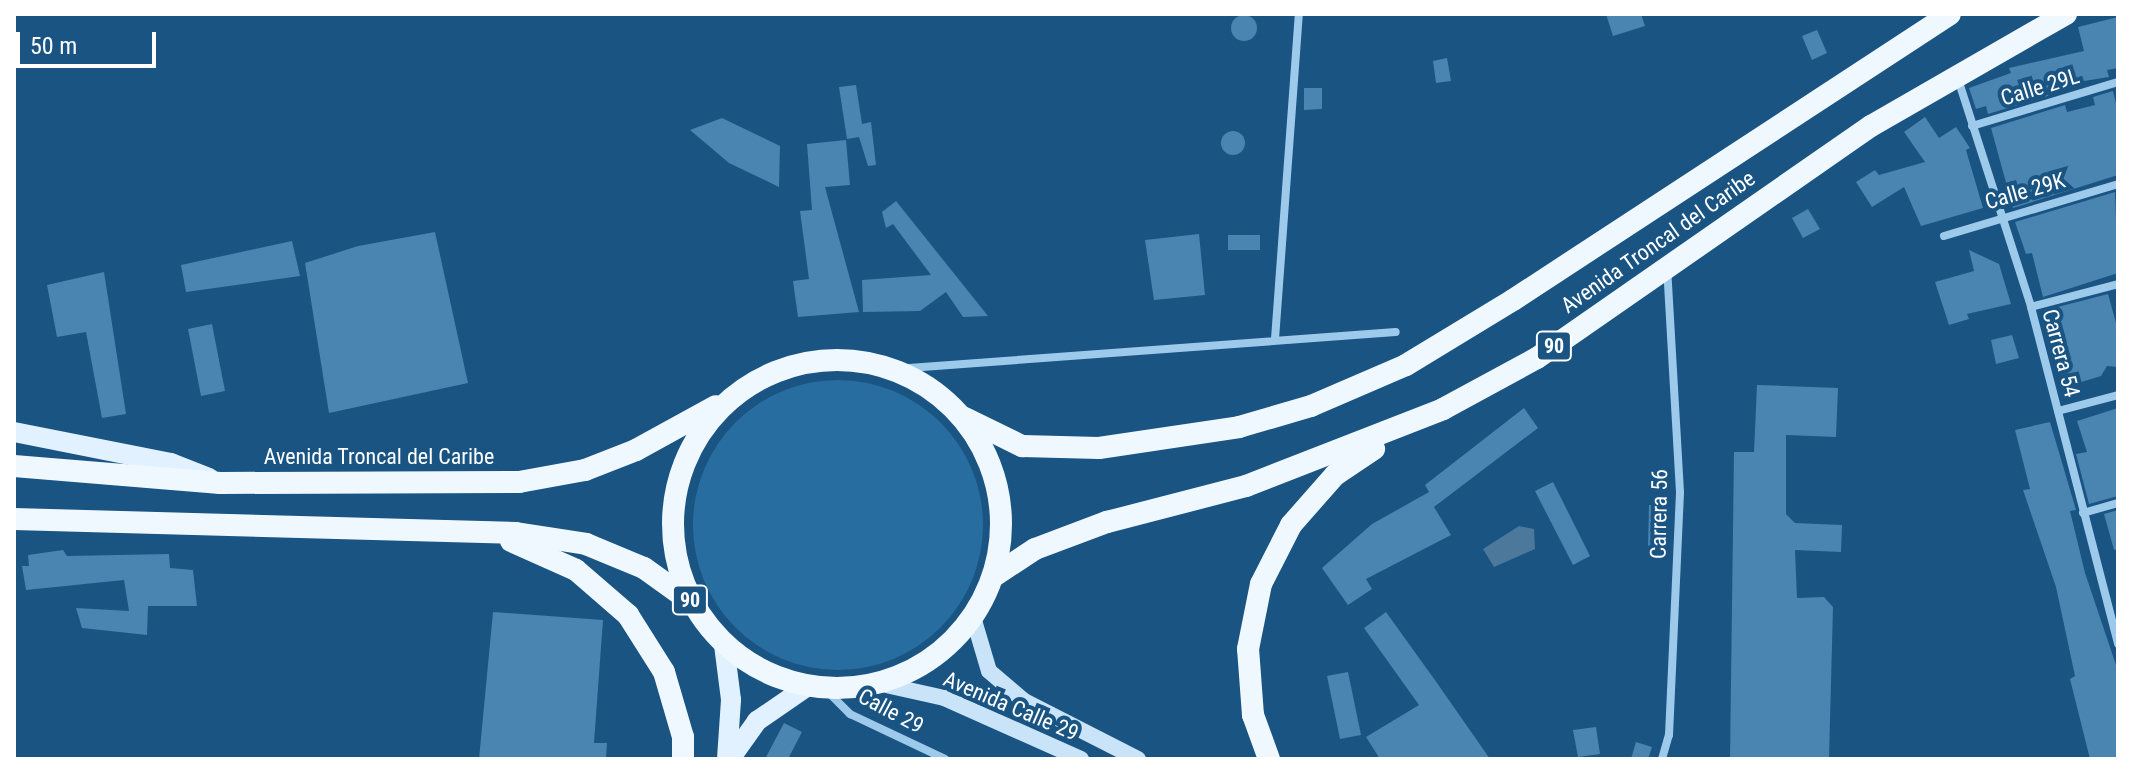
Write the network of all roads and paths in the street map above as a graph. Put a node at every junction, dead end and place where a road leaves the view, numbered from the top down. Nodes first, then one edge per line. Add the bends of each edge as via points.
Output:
1 (1299, 14) edge
2 (1950, 14) edge
3 (2066, 14) edge
4 (1956, 74) junction
5 (2118, 82) edge
6 (1972, 126) junction
7 (2118, 184) edge
8 (2003, 215) junction
9 (1944, 236) dead end
10 (1667, 269) junction
11 (2118, 284) edge
12 (2031, 307) junction
13 (1396, 332) dead end
14 (1275, 339) junction
15 (895, 369) junction
16 (2118, 395) edge
17 (727, 400) junction
18 (1443, 409) junction
19 (2058, 411) junction
20 (965, 418) junction
21 (14, 432) edge
22 (14, 466) edge
23 (220, 483) junction
24 (2118, 503) edge
25 (14, 511) edge
26 (2083, 513) junction
27 (14, 519) edge
28 (43, 519) junction
29 (447, 531) junction
30 (994, 576) junction
31 (690, 601) junction
32 (2118, 605) edge
33 (2108, 608) junction
34 (973, 617) junction
35 (2118, 644) edge
36 (724, 645) junction
37 (877, 683) junction
38 (816, 687) junction
39 (683, 759) edge
40 (728, 759) edge
41 (945, 759) edge
42 (1081, 759) edge
43 (1138, 759) edge
44 (1269, 759) edge
45 (1662, 759) edge

1 - 14 street
2 - 20 highway, Avenida Troncal del Caribe / 90 via 1513,300 1406,365 1311,406 1239,427 1099,448 1022,446
3 - 4 highway, Avenida Troncal del Caribe / 90
4 - 6 street, Carrera 54
4 - 10 highway, Avenida Troncal del Caribe / 90 via 1871,126
5 - 6 street, Calle 29L
6 - 8 street, Carrera 54
7 - 8 street, Calle 29K
8 - 9 street, Calle 29K
8 - 12 street, Carrera 54
10 - 18 highway, Avenida Troncal del Caribe / 90 via 1537,358
10 - 45 street, Carrera 56 via 1680,492 1669,735
11 - 12 street
12 - 19 street, Carrera 54
13 - 14 street
14 - 15 street
15 - 17 highway, 90 via 825,359 756,379
15 - 20 highway, 90 via 933,389
16 - 19 street
17 - 23 highway, Avenida Troncal del Caribe / 90 via 636,450 585,470 519,482
17 - 31 highway, 90 via 692,442 673,494 672,549
18 - 30 highway, Avenida Troncal del Caribe / 90 via 1260,482 1107,522 1049,543
18 - 44 highway via 1335,475 1291,525 1261,584 1248,649 1253,715
19 - 26 street, Carrera 54
20 - 30 highway, 90 via 983,447 998,489 1001,544
21 - 23 main road via 171,463
22 - 23 highway, Avenida Troncal del Caribe / 90
24 - 26 street
25 - 28 main road
26 - 33 street, Carrera 54
27 - 28 highway, 90
28 - 29 highway, 90
29 - 31 highway, 90 via 516,533 586,544 644,568
29 - 39 highway via 514,541 552,558 576,570 628,615 664,672 683,737
30 - 34 highway, 90
31 - 36 highway, 90
32 - 33 street
33 - 35 street, Carrera 54
34 - 37 highway, 90 via 947,646 914,669
34 - 43 main road, Avenida Calle 29 via 989,671 1024,701
36 - 38 highway, 90 via 763,672
36 - 40 main road via 731,700
37 - 38 highway, 90
37 - 42 main road, Avenida Calle 29 via 944,698
38 - 40 main road via 768,712
38 - 41 street, Calle 29 via 850,714

